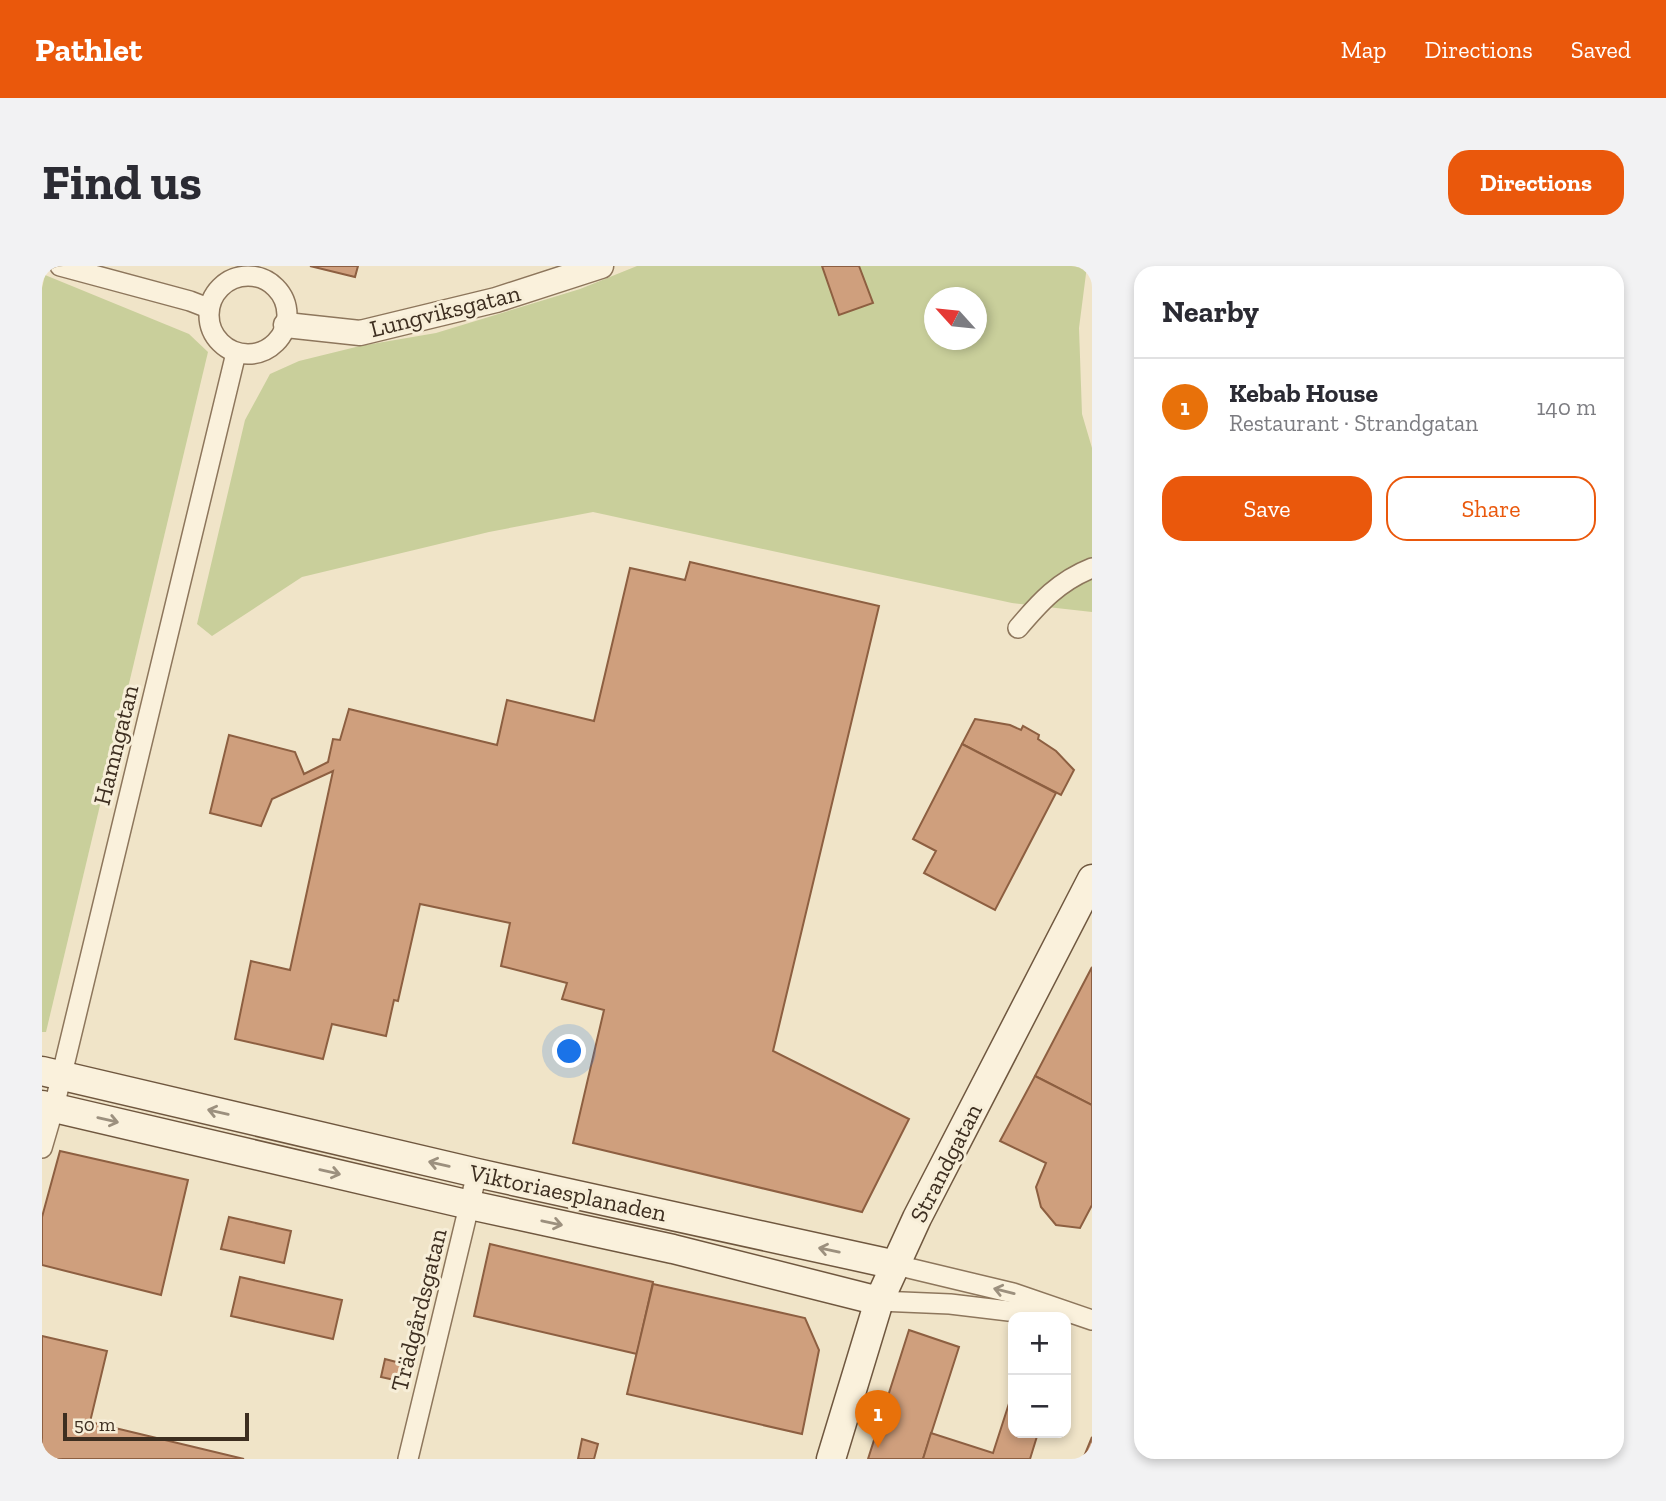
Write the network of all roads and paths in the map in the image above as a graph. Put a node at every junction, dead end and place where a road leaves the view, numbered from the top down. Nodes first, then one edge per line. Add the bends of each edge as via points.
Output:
1 (60, 266) edge
2 (601, 266) edge
3 (253, 271) edge
4 (208, 308) junction
5 (286, 325) junction
6 (236, 353) junction
7 (1092, 568) edge
8 (1018, 628) dead end
9 (1092, 879) edge
10 (51, 1072) edge
11 (48, 1106) edge
12 (42, 1147) edge
13 (477, 1173) junction
14 (470, 1205) junction
15 (895, 1265) junction
16 (880, 1301) junction
17 (1016, 1312) edge
18 (1071, 1318) edge
19 (1092, 1320) edge
20 (408, 1459) edge
21 (831, 1459) edge

1 - 4 street
2 - 5 street, Lungviksgatan via 496,300 360,333
3 - 4 street via 219,287
3 - 5 street via 284,299
4 - 6 street via 217,341
5 - 6 street via 272,346 249,355
6 - 10 street, Hamngatan
7 - 8 street via 1062,583
9 - 15 main road, Strandgatan
10 - 11 street, Hamngatan
13 -> 10 main road, Viktoriaesplanaden
11 - 12 street, Hamngatan
11 -> 14 main road, Viktoriaesplanaden
13 - 14 street, Trädgårdsgatan
15 -> 13 main road, Viktoriaesplanaden
14 -> 16 main road, Viktoriaesplanaden
14 - 20 street, Trädgårdsgatan
15 - 16 main road, Strandgatan
19 -> 15 street, Viktoriaesplanaden via 1013,1293
16 - 17 street, Viktoriaesplanaden
16 - 21 main road, Strandgatan
18 - 19 street, Viktoriaesplanaden

